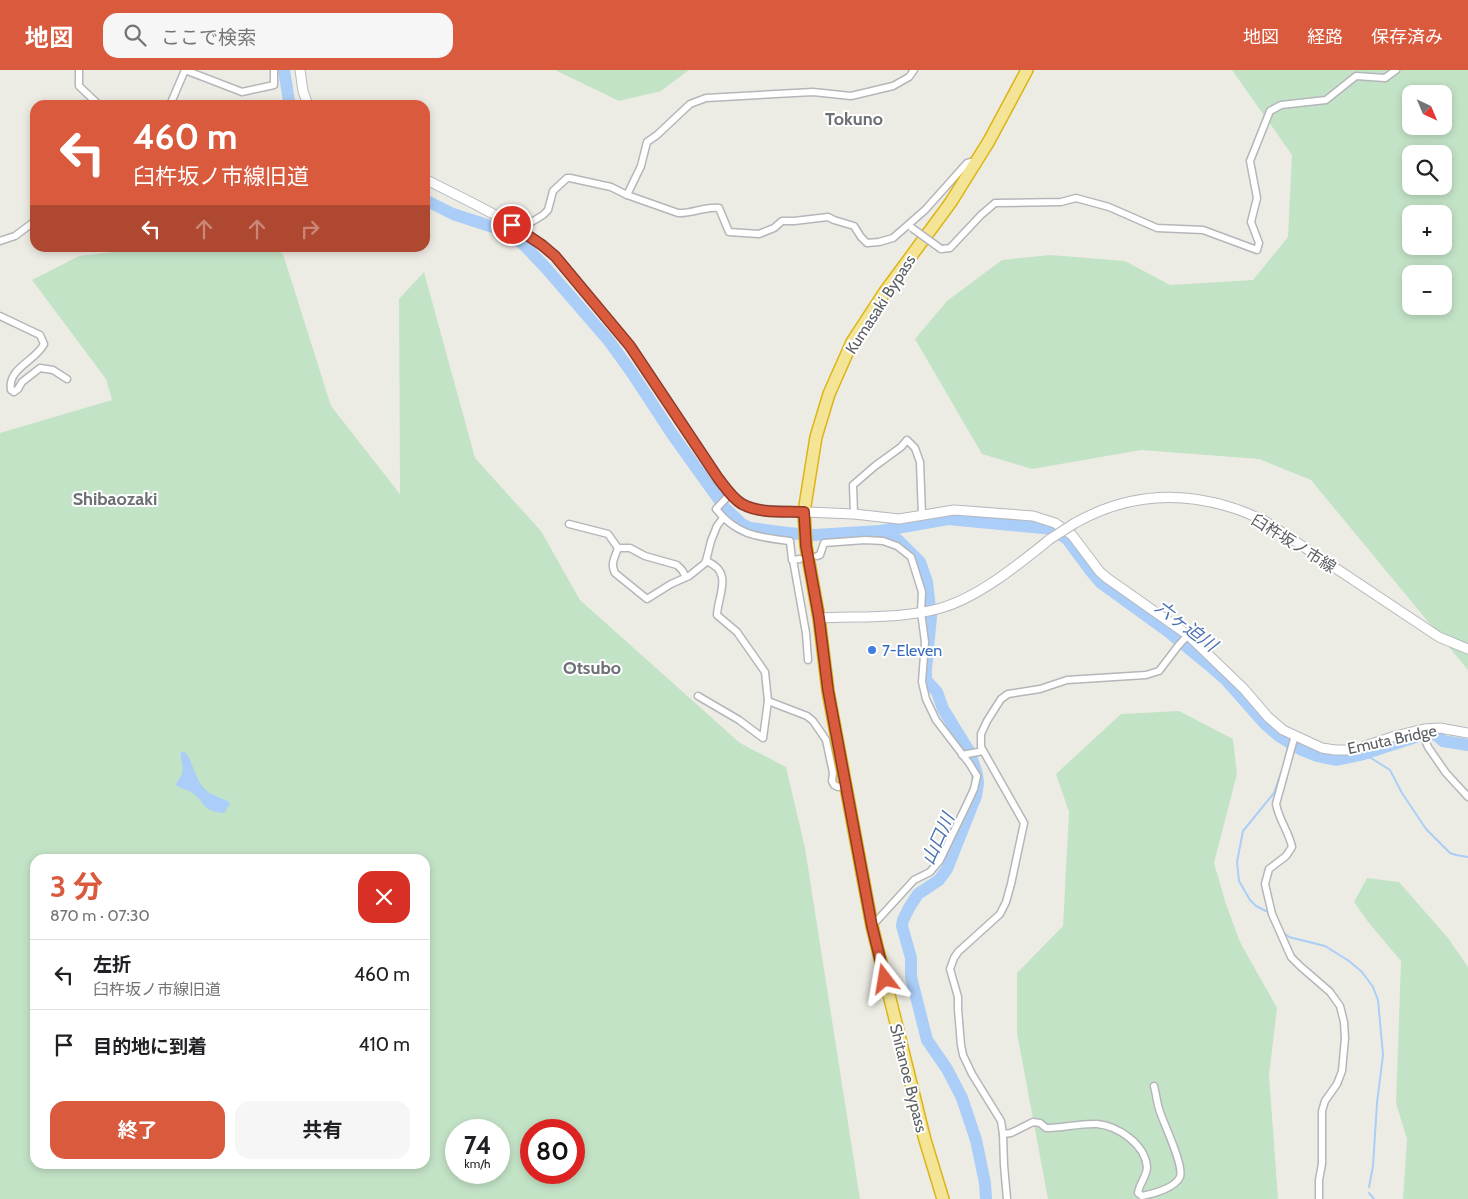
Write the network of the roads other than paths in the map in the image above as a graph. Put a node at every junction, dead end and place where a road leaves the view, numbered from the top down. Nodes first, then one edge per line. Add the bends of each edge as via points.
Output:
1 (79, 70) edge
2 (274, 70) edge
3 (300, 70) edge
4 (914, 70) edge
5 (1027, 70) edge
6 (1396, 70) edge
7 (94, 100) edge
8 (172, 100) edge
9 (306, 100) edge
10 (975, 164) junction
11 (430, 182) edge
12 (627, 195) junction
13 (30, 225) edge
14 (910, 226) junction
15 (520, 229) junction
16 (0, 241) edge
17 (0, 316) edge
18 (68, 379) dead end
19 (729, 496) junction
20 (804, 512) junction
21 (854, 514) junction
22 (922, 515) junction
23 (723, 518) junction
24 (569, 524) dead end
25 (618, 548) junction
26 (817, 556) dead end
27 (706, 561) junction
28 (686, 577) junction
29 (814, 589) junction
30 (799, 592) junction
31 (924, 612) junction
32 (819, 618) junction
33 (821, 630) junction
34 (806, 633) junction
35 (1186, 637) junction
36 (1468, 649) edge
37 (808, 660) dead end
38 (698, 696) dead end
39 (768, 701) junction
40 (1424, 730) junction
41 (1468, 733) edge
42 (1294, 737) junction
43 (982, 751) junction
44 (963, 755) junction
45 (846, 785) junction
46 (1468, 797) edge
47 (872, 926) junction
48 (1154, 1086) dead end
49 (1003, 1134) junction
50 (943, 1199) edge
51 (1007, 1199) edge
52 (1319, 1199) edge

1 - 7 street via 79,86
2 - 8 street via 274,85 242,92 185,70
3 - 9 main road
4 - 12 street via 909,77 892,86 851,96 813,92 706,98 690,104 647,142 641,166
5 - 10 highway, Kumasaki Bypass
6 - 14 street, bridge via 1385,78 1356,76 1326,100 1281,105 1270,111 1250,160 1257,198 1251,222 1259,243 1257,250 1204,230 1157,228 1109,207 1076,198 1061,202 995,203 950,248 940,249
10 - 14 street via 967,163
10 - 20 highway, Kumasaki Bypass via 852,342 828,394 816,438
11 - 15 main road
12 - 14 street via 678,213 719,208 729,232 759,234 782,221 828,217 854,226 867,243 893,238
12 - 15 street via 604,184 567,178 553,191 548,210
13 - 16 street via 15,236
15 - 19 main road via 555,256 630,346
17 - 18 street via 40,335 44,344 41,351 14,374 10,390 14,392 40,368 53,370
19 - 20 main road, Emuta Bridge via 759,510
19 - 23 street via 716,509
20 - 21 main road, Emuta Bridge
20 - 29 highway, Shitanoe Bypass
21 - 22 main road, Emuta Bridge via 899,519
21 - 22 street via 853,486 907,440 915,448 920,462
22 - 35 main road, Emuta Bridge via 954,510 1033,516 1055,522 1072,535 1100,572
23 - 27 street via 711,541
23 - 30 street via 750,535 790,540 792,560 796,559
24 - 25 street via 608,534
25 - 28 street via 630,548 677,565
25 - 28 street via 612,568 646,598
26 - 31 street via 824,543 829,542 883,541 897,546 911,557 922,592
27 - 28 street
27 - 39 street via 719,569 722,577 717,615 736,632 765,672
29 - 30 street
29 - 32 highway, Shitanoe Bypass
30 - 34 street
31 - 32 main road
31 - 36 main road, 臼杵坂ノ市線, bridge via 976,592 1006,574 1050,539 1093,513 1126,502 1157,497 1191,498 1234,508 1265,521 1439,637
31 - 44 street via 926,642 922,682 926,699 936,720
32 - 33 highway, Shitanoe Bypass
33 - 34 street
33 - 45 highway, Shitanoe Bypass via 828,690
34 - 37 street
35 - 42 main road, Emuta Bridge via 1244,689 1268,717
35 - 43 street via 1159,672 1067,680 1040,689 1008,694 1001,699 981,734
38 - 39 street via 763,738
39 - 45 street via 813,721 826,740 834,785
40 - 41 main road, Emuta Bridge via 1440,728
40 - 42 main road, Emuta Bridge via 1353,750 1322,748
40 - 46 street via 1428,747
42 - 52 street via 1276,804 1292,847 1270,869 1265,884 1272,914 1291,957 1330,992 1340,1006 1344,1022 1342,1071 1322,1111
43 - 44 street
43 - 49 street via 1024,823 1011,884 1000,914 958,952 950,969 958,997 963,1055 1000,1121
44 - 47 street via 977,776 976,783 940,860 930,872 914,880
45 - 47 highway, Shitanoe Bypass
47 - 50 highway, Shitanoe Bypass via 925,1140
48 - 49 street via 1181,1172 1176,1182 1150,1194 1142,1196 1138,1193 1147,1168 1141,1151 1132,1139 1114,1130 1098,1124 1046,1128 1033,1122
49 - 51 street

